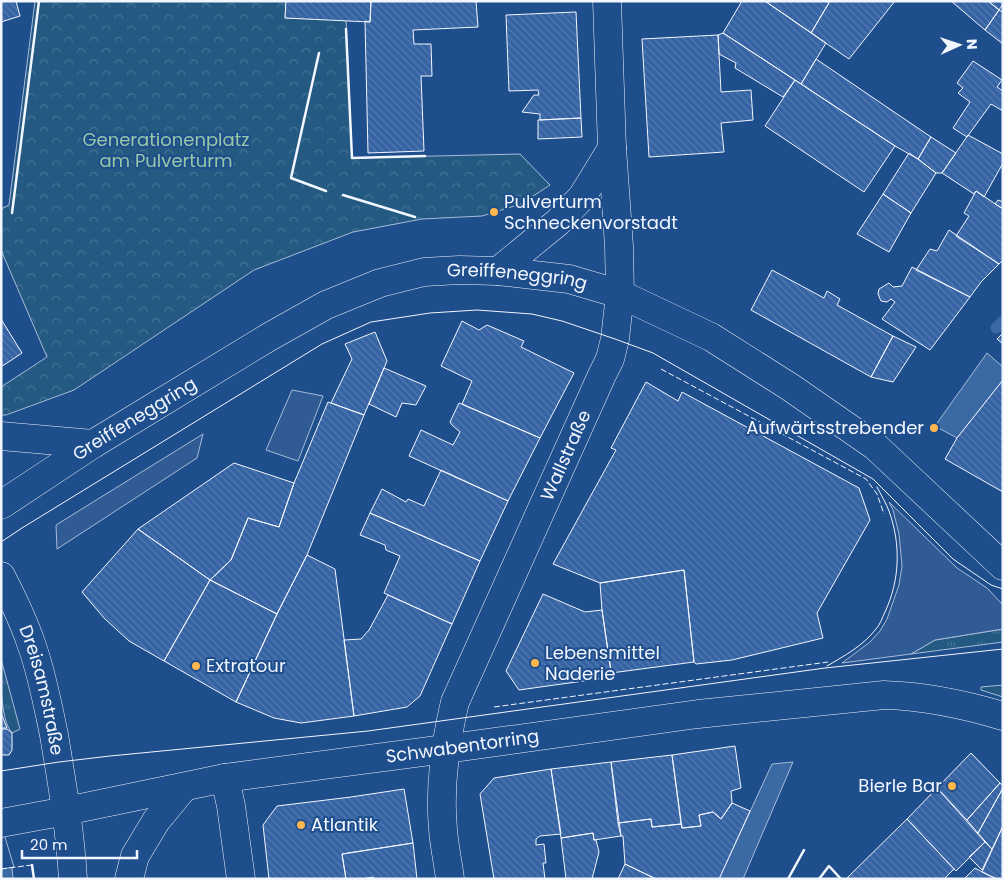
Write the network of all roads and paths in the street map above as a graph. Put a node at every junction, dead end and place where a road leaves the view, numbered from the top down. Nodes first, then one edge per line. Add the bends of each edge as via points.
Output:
1 (607, 1) edge
2 (612, 148) junction
3 (498, 271) junction
4 (620, 294) junction
5 (1, 436) edge
6 (93, 444) junction
7 (1, 505) edge
8 (1003, 566) edge
9 (1, 576) edge
10 (1003, 716) edge
11 (445, 749) junction
12 (225, 778) junction
13 (184, 787) junction
14 (66, 811) junction
15 (11, 822) edge
16 (73, 879) edge
17 (129, 879) edge
18 (241, 879) edge
19 (450, 879) edge

1 - 2 main road, Wallstraße
2 - 3 main road via 582,197 558,222
2 - 4 main road, Wallstraße
3 - 4 main road, Greiffeneggring via 569,279
3 - 6 main road, Greiffeneggring via 424,272 380,283 326,305
4 - 8 main road, Greiffeneggring via 711,337 875,446
4 - 11 main road, Wallstraße via 610,359 455,702
5 - 6 main road
6 - 7 main road, Greiffeneggring
9 - 14 main road, Dreisamstraße via 32,646 48,703
10 - 11 main road, Schwabentorring via 908,696 884,695 698,714
11 - 12 main road, Schwabentorring
11 - 19 main road, Wallstraße via 441,791
12 - 13 main road, Schwabentorring
12 - 18 main road
13 - 14 main road, Schwabentorring
13 - 17 main road via 156,821 135,856
14 - 15 main road, Schwabentorring
14 - 16 main road, Dreisamstraße

